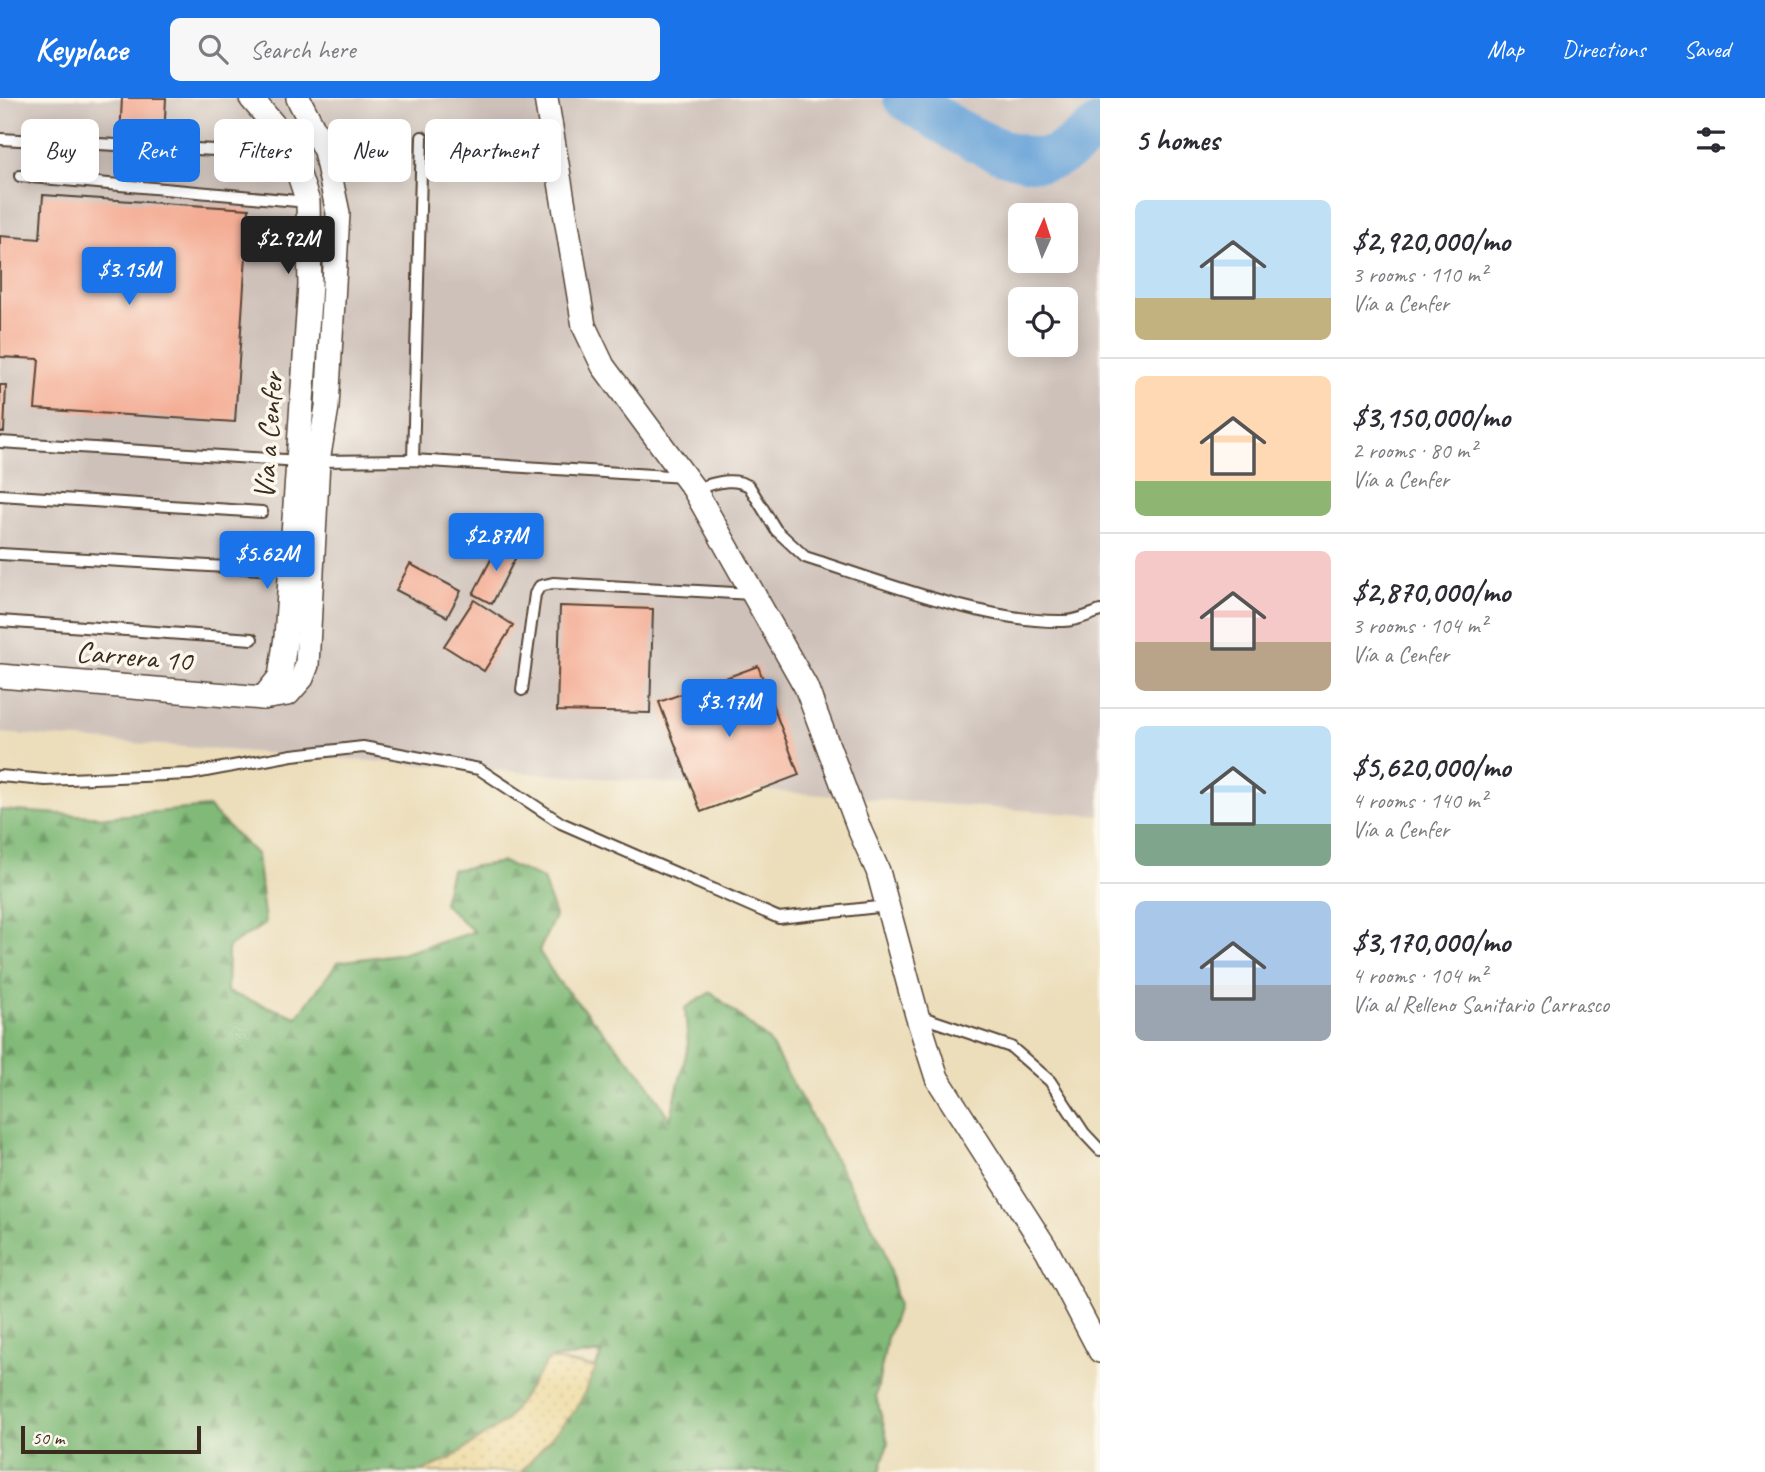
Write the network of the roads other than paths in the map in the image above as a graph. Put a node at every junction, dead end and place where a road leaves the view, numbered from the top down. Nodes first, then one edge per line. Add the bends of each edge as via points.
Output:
1 (251, 98) edge
2 (298, 98) edge
3 (546, 98) edge
4 (269, 119) edge
5 (422, 137) dead end
6 (0, 139) edge
7 (214, 150) edge
8 (20, 176) dead end
9 (301, 182) edge
10 (308, 202) junction
11 (0, 442) edge
12 (413, 460) junction
13 (307, 461) junction
14 (689, 483) junction
15 (0, 495) edge
16 (262, 512) dead end
17 (0, 554) edge
18 (261, 569) dead end
19 (755, 594) junction
20 (1100, 611) edge
21 (0, 621) edge
22 (252, 639) dead end
23 (0, 676) edge
24 (522, 690) dead end
25 (263, 698) joint
26 (0, 776) edge
27 (887, 906) junction
28 (917, 1015) junction
29 (1100, 1150) edge
30 (1100, 1351) edge

1 - 4 street, Vía a Cenfer
2 - 13 street, Vía a Cenfer via 325,151 338,213 327,407
3 - 14 street via 584,326 603,366
5 - 12 lane
6 - 7 lane
8 - 10 lane
9 - 10 street, Vía a Cenfer
10 - 13 street, Vía a Cenfer
11 - 13 lane
12 - 13 lane
12 - 14 lane
13 - 25 street, Vía a Cenfer via 307,665 288,694
14 - 19 street
14 - 20 lane via 729,480 749,486 791,547 805,557 1016,619 1067,621
15 - 16 lane
17 - 18 lane
19 - 24 lane via 540,586 535,594
19 - 27 street via 806,687 878,871
21 - 22 lane
23 - 25 street, Carrera 10
26 - 27 lane via 45,780 190,774 363,747 479,769 561,823 779,918
27 - 28 street
28 - 29 lane via 1011,1047 1049,1081
28 - 30 street via 937,1078 1047,1250

